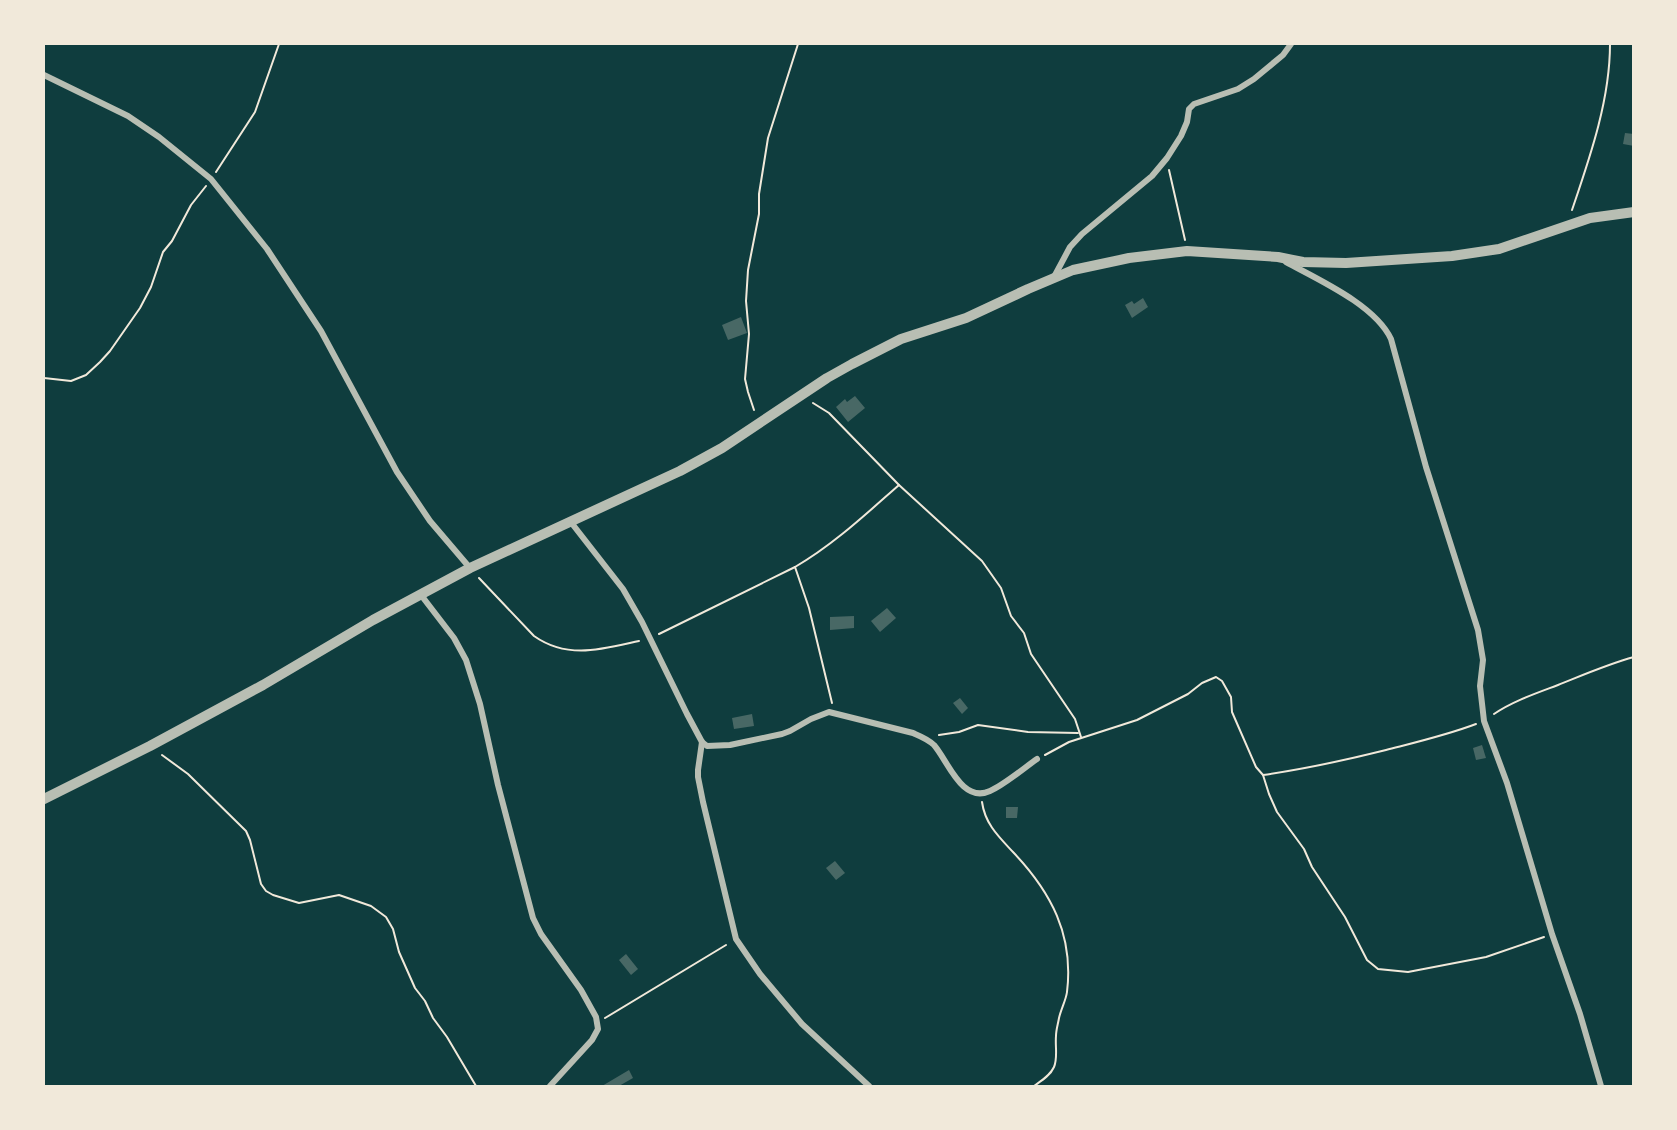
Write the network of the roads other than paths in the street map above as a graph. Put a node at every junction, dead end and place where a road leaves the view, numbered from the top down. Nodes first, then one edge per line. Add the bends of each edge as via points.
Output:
1 (1291, 44) edge
2 (44, 75) edge
3 (1634, 212) edge
4 (1278, 257) junction
5 (1054, 277) junction
6 (570, 521) junction
7 (470, 568) junction
8 (421, 595) junction
9 (702, 742) junction
10 (1037, 759) road end
11 (44, 799) edge
12 (550, 1086) edge
13 (869, 1086) edge
14 (1601, 1086) edge

1 - 5 street via 1254,79 1191,106 1181,136 1167,158 1152,176 1082,234
2 - 7 street via 128,116 211,180 267,249 321,331 397,472 430,521
3 - 4 street via 1567,225 1499,249 1452,256 1346,263
4 - 5 street via 1187,251 1100,263
4 - 14 street via 1342,293 1379,322 1391,339 1426,467 1478,630 1484,721
5 - 6 street via 966,318 901,339 852,364 680,471
6 - 7 street
6 - 9 street via 622,589
7 - 8 street
8 - 11 street via 264,685
8 - 12 street via 466,660 533,918 598,1022 592,1040
9 - 10 street via 714,747 768,737 829,712 923,738 934,745 958,780 977,794 990,792
9 - 13 street via 698,777 736,939 802,1024

